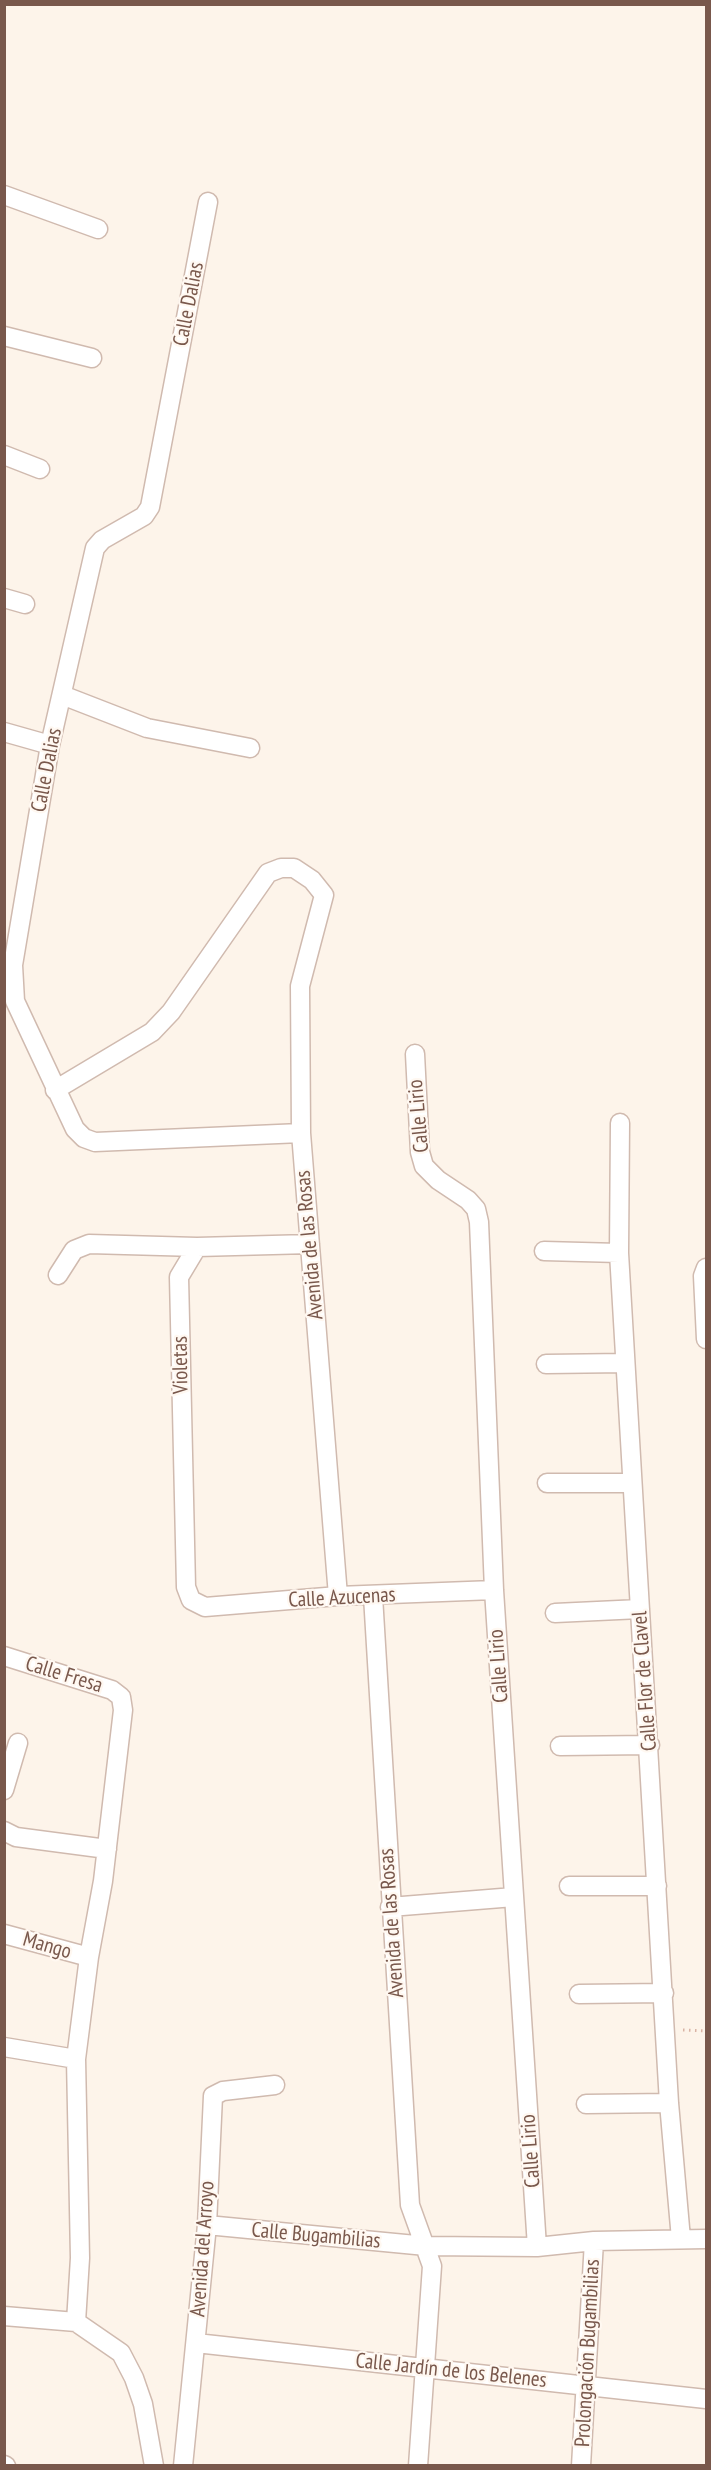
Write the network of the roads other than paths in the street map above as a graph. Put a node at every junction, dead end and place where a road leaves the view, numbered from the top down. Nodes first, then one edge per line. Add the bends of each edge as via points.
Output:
1 (4, 195) edge
2 (208, 202) dead end
3 (98, 229) dead end
4 (4, 336) edge
5 (92, 358) dead end
6 (4, 455) edge
7 (40, 470) dead end
8 (4, 598) edge
9 (25, 604) dead end
10 (62, 695) junction
11 (4, 732) edge
12 (50, 745) junction
13 (250, 748) dead end
14 (415, 1053) dead end
15 (55, 1090) junction
16 (620, 1123) dead end
17 (301, 1133) junction
18 (310, 1244) junction
19 (197, 1247) junction
20 (544, 1251) dead end
21 (619, 1253) junction
22 (706, 1268) edge
23 (58, 1275) dead end
24 (706, 1340) edge
25 (625, 1363) junction
26 (546, 1364) dead end
27 (632, 1483) junction
28 (547, 1484) dead end
29 (494, 1590) junction
30 (338, 1596) junction
31 (373, 1596) junction
32 (191, 1600) joint
33 (640, 1609) junction
34 (555, 1613) dead end
35 (4, 1656) edge
36 (18, 1743) dead end
37 (650, 1745) junction
38 (560, 1746) dead end
39 (4, 1790) edge
40 (4, 1831) edge
41 (107, 1849) junction
42 (569, 1886) dead end
43 (657, 1886) junction
44 (514, 1897) junction
45 (390, 1907) junction
46 (4, 1934) edge
47 (89, 1957) junction
48 (664, 1993) junction
49 (579, 1994) dead end
50 (4, 2047) edge
51 (76, 2060) junction
52 (275, 2085) dead end
53 (669, 2103) junction
54 (586, 2104) dead end
55 (207, 2225) junction
56 (681, 2239) junction
57 (706, 2239) edge
58 (594, 2241) junction
59 (426, 2246) junction
60 (537, 2247) junction
61 (4, 2316) edge
62 (76, 2322) junction
63 (196, 2343) junction
64 (425, 2368) junction
65 (585, 2386) junction
66 (706, 2399) edge
67 (154, 2466) edge
68 (183, 2466) edge
69 (418, 2466) edge
70 (581, 2466) edge

1 - 3 street
2 - 10 street, Calle Dalias via 150,507 144,516 95,548
4 - 5 street
6 - 7 street
8 - 9 street
10 - 12 street, Calle Dalias
10 - 13 street via 147,728
11 - 12 street
12 - 15 street, Calle Dalias via 13,965 15,1001
14 - 29 street, Calle Lirio via 424,1166 468,1200 476,1209 479,1222
15 - 17 street, Calle Dalias via 75,1128 84,1138 96,1142
15 - 17 street, Avenida de las Rosas via 152,1032 171,1012 268,873 294,868 312,880 324,895 300,986
16 - 21 street, Calle Flor de Clavel
17 - 18 street, Avenida de las Rosas
18 - 19 street
18 - 30 street, Avenida de las Rosas
19 - 23 street via 89,1245 74,1250
19 - 32 street, Violetas via 179,1277 186,1587
20 - 21 street
21 - 25 street, Calle Flor de Clavel
22 - 24 street
25 - 26 street
25 - 27 street, Calle Flor de Clavel
27 - 28 street
27 - 33 street, Calle Flor de Clavel
29 - 31 street, Calle Azucenas
29 - 44 street, Calle Lirio
30 - 31 street, Calle Azucenas
30 - 32 street, Calle Azucenas via 205,1607
31 - 45 street, Avenida de las Rosas
33 - 34 street
33 - 37 street, Calle Flor de Clavel
35 - 41 street, Calle Fresa via 112,1690 121,1697 123,1710
36 - 39 street
37 - 38 street
37 - 43 street, Calle Flor de Clavel
40 - 41 street via 16,1837
41 - 47 street
42 - 43 street
43 - 48 street, Calle Flor de Clavel
44 - 45 street
44 - 60 street, Calle Lirio
45 - 59 street, Avenida de las Rosas via 410,2205
46 - 47 street, Mango
47 - 51 street
48 - 49 street
48 - 53 street, Calle Flor de Clavel
50 - 51 street
51 - 62 street via 80,2258
52 - 55 street, Avenida del Arroyo via 223,2091 213,2096
53 - 54 street
53 - 56 street, Calle Flor de Clavel
55 - 59 street, Calle Bugambilias
55 - 63 street, Avenida del Arroyo
56 - 57 street
56 - 58 street
58 - 60 street
58 - 65 street, Prolongación Bugambilias
59 - 60 street, Calle Bugambilias
59 - 64 street, Avenida de las Rosas via 432,2266
61 - 62 street
62 - 67 street via 121,2353 143,2404
63 - 64 street, Calle Jardín de los Belenes
63 - 68 street, Avenida del Arroyo
64 - 65 street, Calle Jardín de los Belenes
64 - 69 street, Avenida de las Rosas
65 - 66 street, Calle Jardín de los Belenes
65 - 70 street, Prolongación Bugambilias

